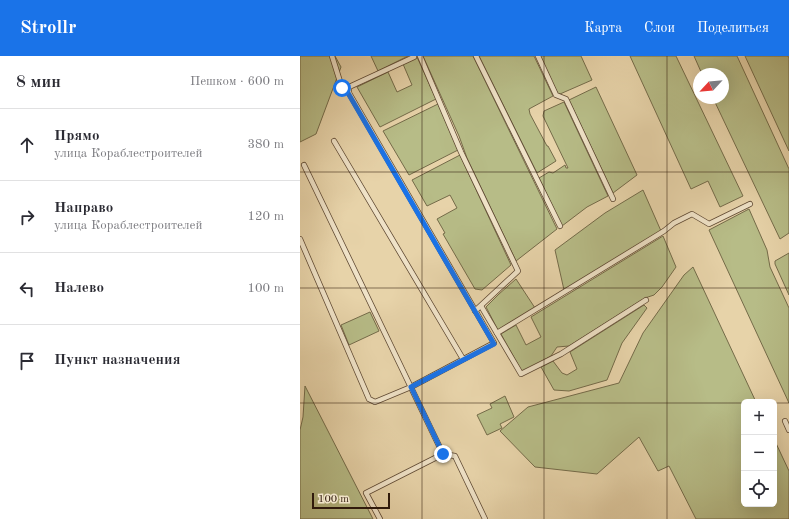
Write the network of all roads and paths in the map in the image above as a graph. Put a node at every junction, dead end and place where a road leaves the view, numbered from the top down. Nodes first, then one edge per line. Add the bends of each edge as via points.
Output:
1 (332, 56) edge
2 (420, 56) edge
3 (476, 56) edge
4 (538, 56) edge
5 (414, 57) dead end
6 (348, 93) junction
7 (334, 141) dead end
8 (304, 165) dead end
9 (613, 199) dead end
10 (750, 204) dead end
11 (560, 226) dead end
12 (300, 239) edge
13 (646, 300) dead end
14 (481, 306) junction
15 (475, 311) junction
16 (497, 333) junction
17 (463, 359) junction
18 (411, 387) junction
19 (785, 421) dead end
20 (789, 430) edge
21 (443, 454) junction
22 (380, 519) edge
23 (485, 519) edge

1 - 6 street via 342,88
2 - 14 street via 461,152 518,271
3 - 11 street
4 - 9 street via 556,95 566,99
5 - 6 street via 349,87
6 - 15 street
7 - 17 street
8 - 18 street
10 - 16 street via 709,224 692,214 674,223
12 - 18 street via 369,399 375,402
13 - 16 street via 561,354 521,374
14 - 15 street
14 - 16 street
15 - 17 street via 494,344
17 - 18 street
18 - 21 street
19 - 20 street
21 - 22 street via 366,493
21 - 23 street via 455,456

